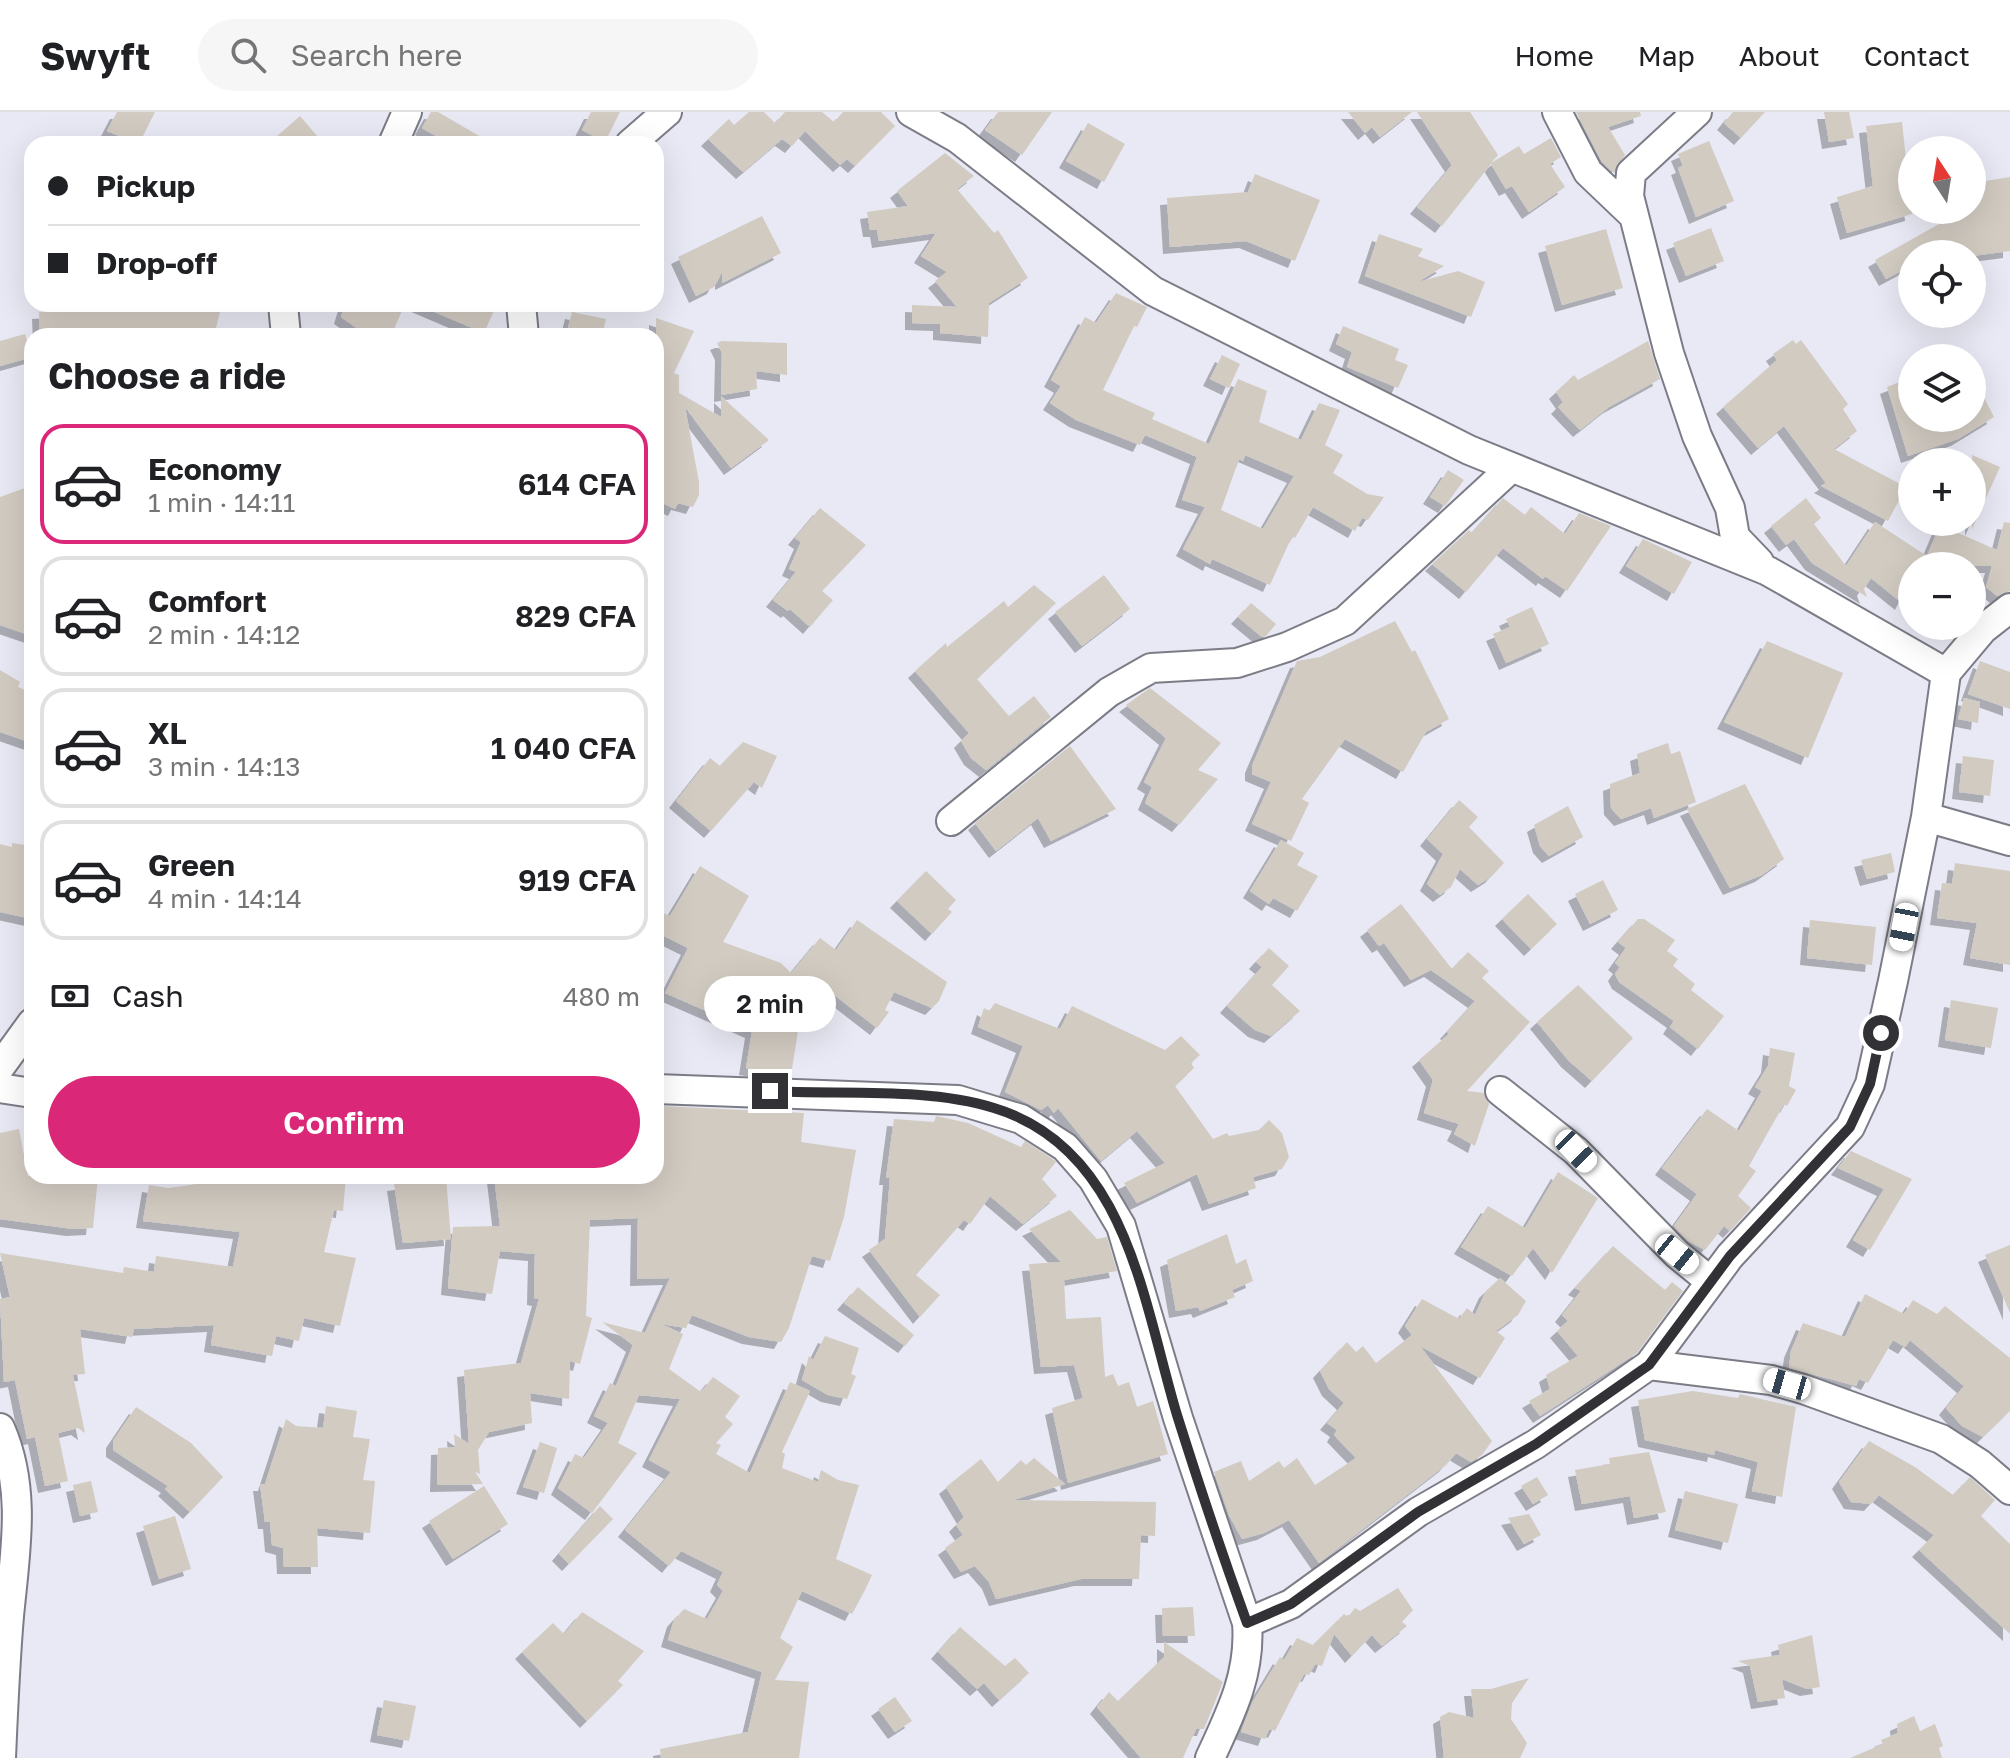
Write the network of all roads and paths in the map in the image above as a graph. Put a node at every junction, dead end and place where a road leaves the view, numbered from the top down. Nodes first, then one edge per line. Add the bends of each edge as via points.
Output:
1 (407, 112) edge
2 (667, 112) edge
3 (911, 112) edge
4 (1557, 112) edge
5 (1697, 112) edge
6 (396, 136) edge
7 (639, 136) edge
8 (1632, 214) junction
9 (1511, 468) junction
10 (1768, 571) junction
11 (2010, 608) edge
12 (1946, 673) junction
13 (1926, 817) junction
14 (951, 821) dead end
15 (2010, 841) edge
16 (24, 1034) edge
17 (0, 1067) edge
18 (0, 1088) edge
19 (664, 1089) edge
20 (1500, 1091) dead end
21 (24, 1092) edge
22 (1710, 1281) junction
23 (1649, 1365) junction
24 (0, 1428) edge
25 (2010, 1490) edge
26 (1247, 1623) junction
27 (1, 1758) edge
28 (1210, 1758) edge

1 - 6 street
2 - 7 street
3 - 9 street via 957,138 1153,291
4 - 8 street via 1588,172
5 - 8 street via 1631,173
8 - 10 street via 1669,353 1697,436 1730,508 1735,537
9 - 10 street
9 - 14 street via 1345,621 1237,663 1151,668 1109,692
10 - 12 street
11 - 12 street via 1983,629
12 - 13 street
13 - 15 street
13 - 22 street via 1870,1084 1850,1127
16 - 17 street
18 - 21 street
19 - 26 street via 958,1100 1021,1119 1065,1147 1099,1188 1121,1226
20 - 22 street via 1576,1151
22 - 23 street
23 - 25 street via 1803,1389 1941,1439
23 - 26 street via 1536,1444 1418,1512 1301,1597
24 - 27 street via 19,1528
26 - 28 street via 1240,1694

